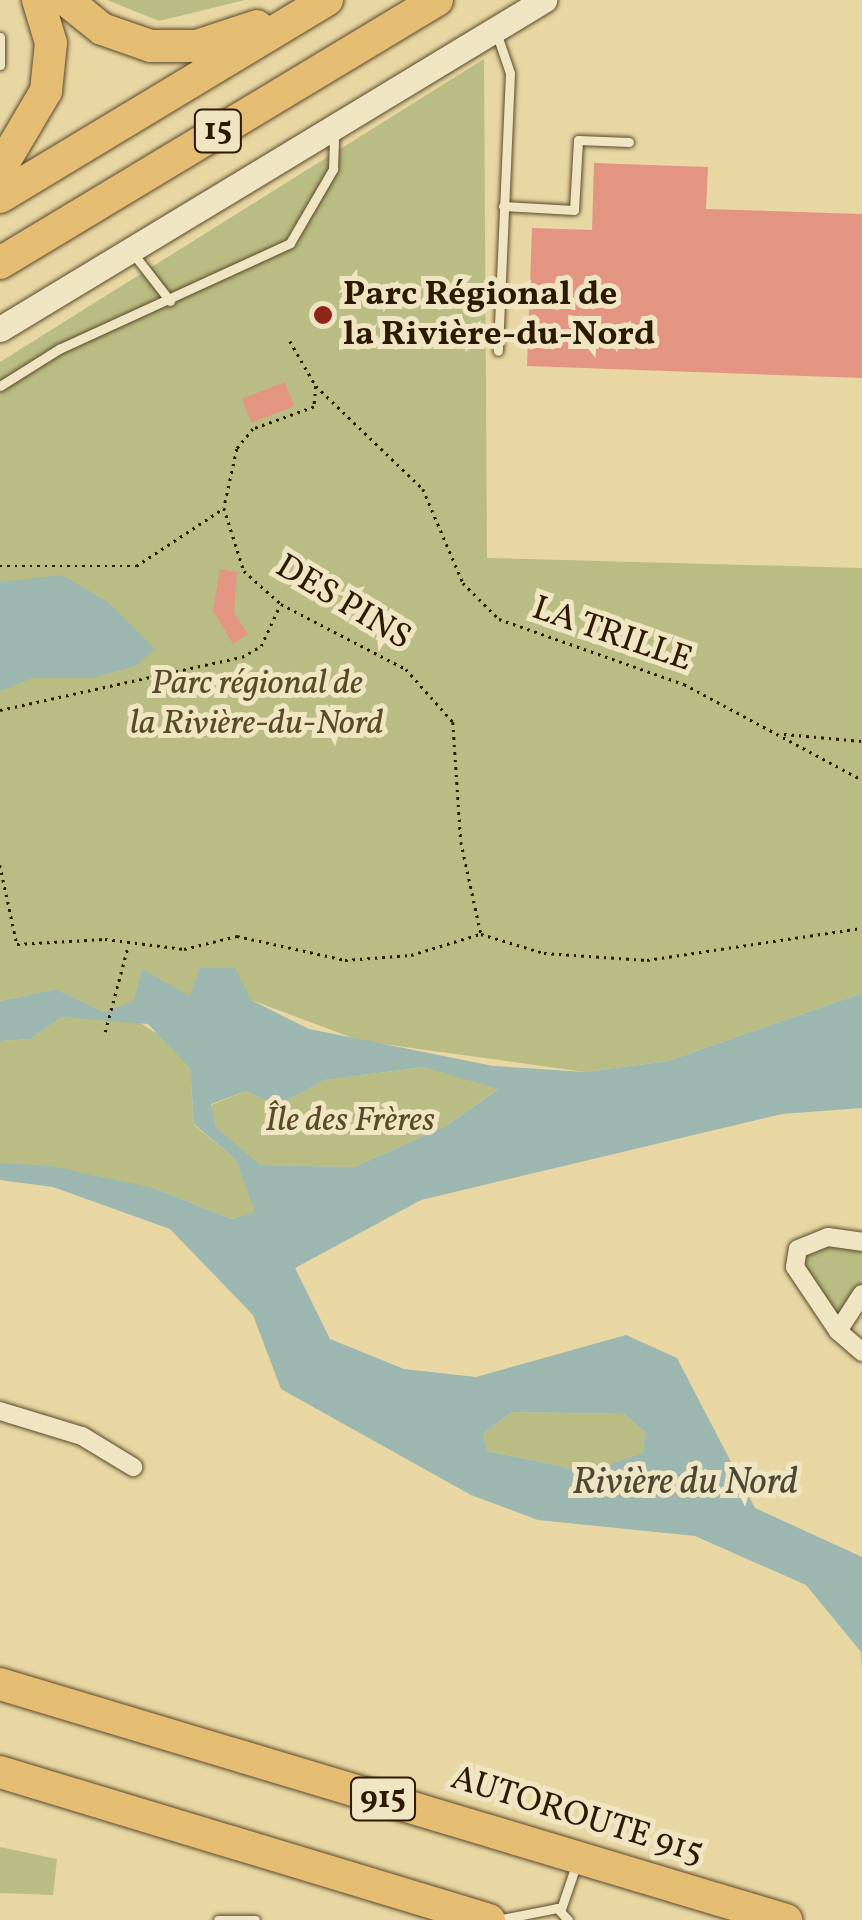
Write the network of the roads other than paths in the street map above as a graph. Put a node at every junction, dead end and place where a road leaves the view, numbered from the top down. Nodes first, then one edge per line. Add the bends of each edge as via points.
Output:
1 (38, 0) edge
2 (66, 0) edge
3 (436, 0) edge
4 (544, 0) edge
5 (322, 3) edge
6 (495, 30) junction
7 (0, 37) edge
8 (0, 64) edge
9 (332, 128) junction
10 (629, 142) dead end
11 (0, 170) edge
12 (0, 197) edge
13 (503, 206) junction
14 (130, 250) junction
15 (0, 263) edge
16 (170, 301) junction
17 (0, 329) edge
18 (498, 351) dead end
19 (0, 386) edge
20 (862, 1242) edge
21 (862, 1294) edge
22 (838, 1330) junction
23 (862, 1352) edge
24 (0, 1411) edge
25 (133, 1467) dead end
26 (0, 1684) edge
27 (0, 1772) edge
28 (0, 1792) edge
29 (188, 1828) junction
30 (578, 1858) junction
31 (561, 1909) junction
32 (218, 1920) edge
33 (254, 1920) edge
34 (493, 1920) edge
35 (568, 1920) edge
36 (786, 1920) edge

1 - 11 highway via 50,43 46,91
2 - 5 highway via 114,36 173,48
3 - 15 highway, 15
4 - 6 street
5 - 12 highway, 15
6 - 9 street
6 - 13 lane via 510,63
7 - 8 lane
9 - 14 street
9 - 16 lane via 335,160 314,213 290,244
10 - 13 lane via 578,140 574,210
13 - 18 lane
14 - 16 lane
14 - 17 street
16 - 19 lane via 59,348
20 - 22 street via 828,1237 798,1249 795,1267
21 - 22 street
22 - 23 street
24 - 25 street via 82,1436
26 - 30 highway, AUTOROUTE 915 / 915
27 - 29 highway, 915
28 - 29 highway
29 - 34 highway, 915
30 - 31 lane
30 - 36 highway, AUTOROUTE 915 / 915
31 - 34 lane
31 - 35 lane
32 - 33 lane

